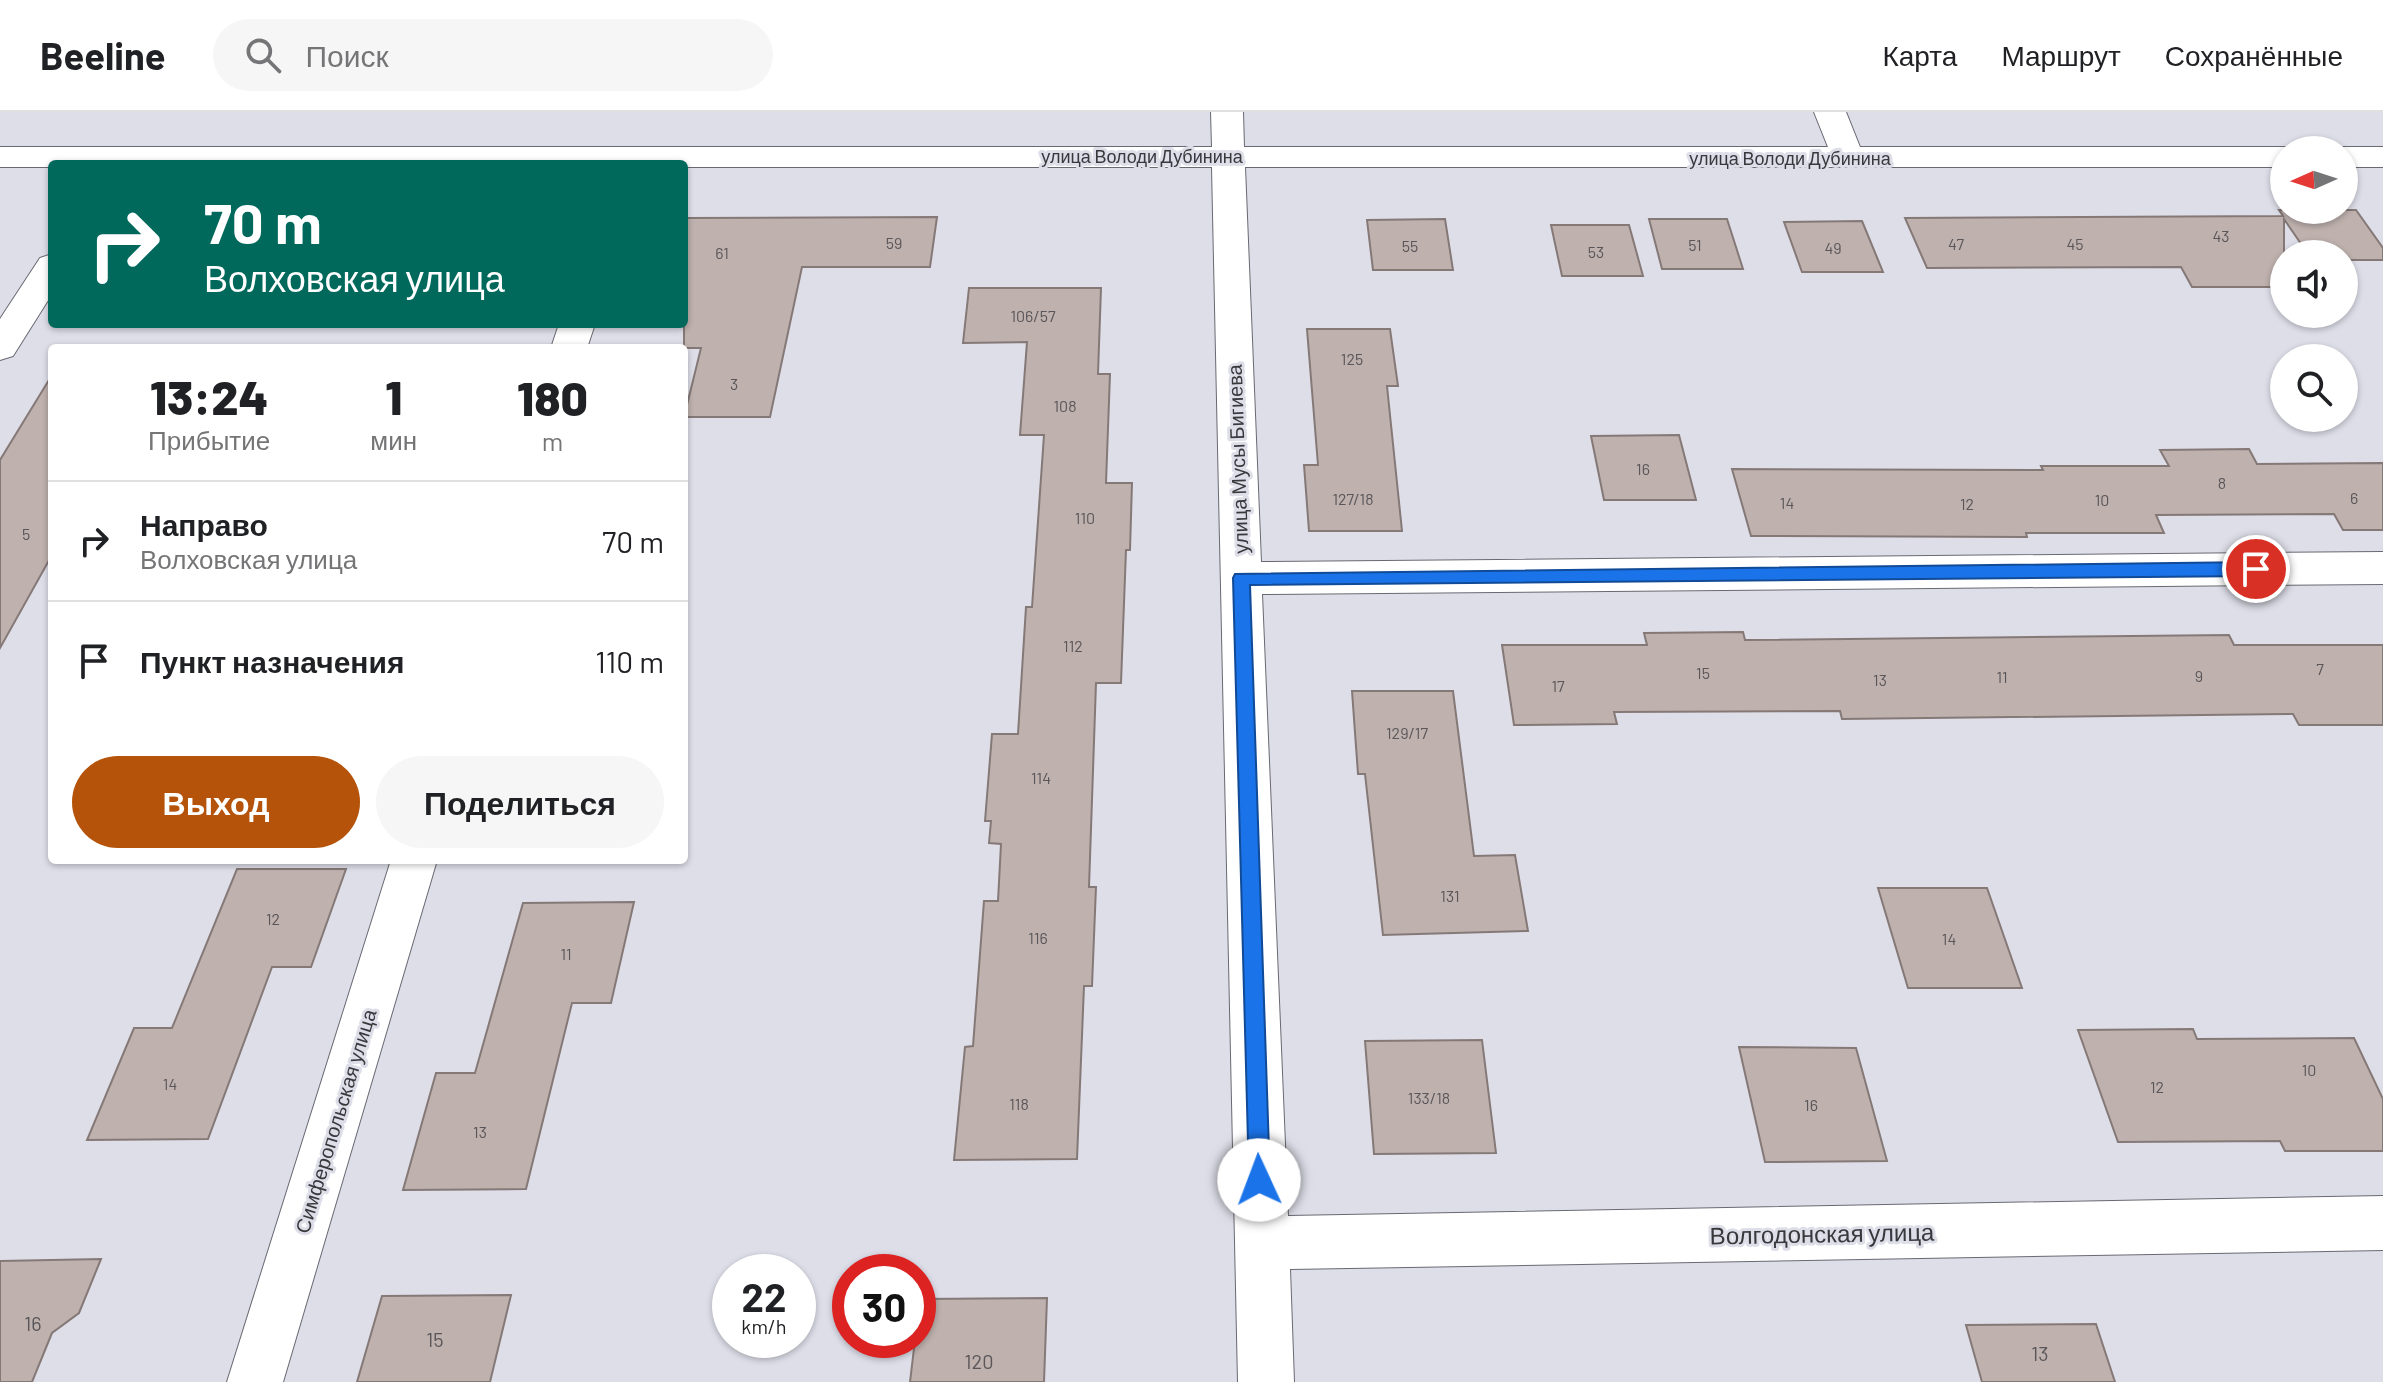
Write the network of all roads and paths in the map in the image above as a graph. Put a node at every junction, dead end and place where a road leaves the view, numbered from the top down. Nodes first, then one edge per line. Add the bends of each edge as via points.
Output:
1 (1227, 112) edge
2 (1830, 112) edge
3 (1228, 156) junction
4 (0, 157) edge
5 (2270, 157) edge
6 (2358, 157) edge
7 (2383, 157) edge
8 (1849, 158) junction
9 (88, 160) edge
10 (626, 160) edge
11 (48, 272) edge
12 (0, 347) edge
13 (2383, 568) edge
14 (1241, 578) junction
15 (413, 864) edge
16 (2383, 1223) edge
17 (1261, 1243) junction
18 (255, 1382) edge
19 (1266, 1382) edge

1 - 3 street, улица Мусы Бигиева
2 - 8 street
3 - 8 street, улица Володи Дубинина
3 - 10 street, улица Володи Дубинина
3 - 14 street, улица Мусы Бигиева
4 - 9 street, улица Володи Дубинина
5 - 8 street, улица Володи Дубинина
6 - 7 street
11 - 12 street
13 - 14 street
14 - 17 street, улица Мусы Бигиева
15 - 18 street, Симферопольская улица
16 - 17 street, Волгодонская улица
17 - 19 street, улица Мусы Бигиева

